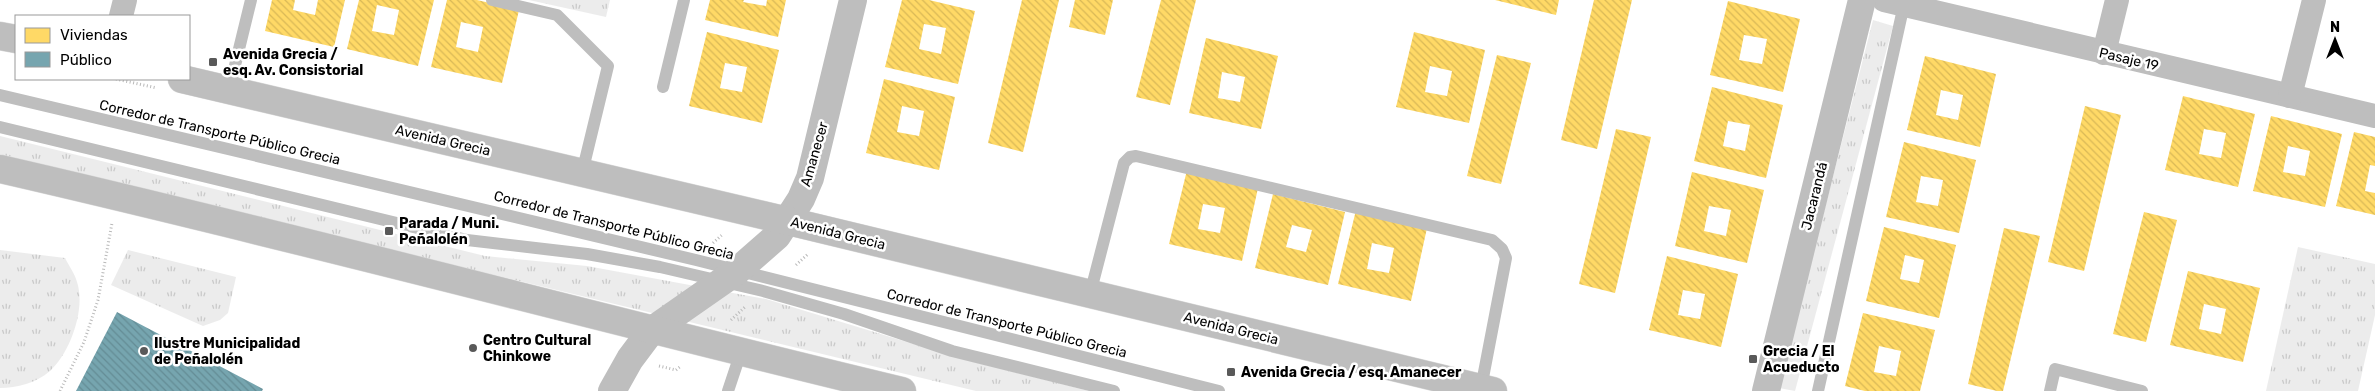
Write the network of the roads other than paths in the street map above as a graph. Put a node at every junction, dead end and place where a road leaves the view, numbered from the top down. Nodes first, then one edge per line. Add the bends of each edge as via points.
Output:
1 (125, 0) edge
2 (251, 0) edge
3 (492, 0) edge
4 (684, 0) edge
5 (853, 0) edge
6 (1862, 0) edge
7 (2117, 0) edge
8 (2314, 0) edge
9 (1898, 2) edge
10 (533, 5) edge
11 (121, 15) edge
12 (0, 36) edge
13 (15, 40) edge
14 (2104, 53) junction
15 (186, 80) edge
16 (663, 87) dead end
17 (229, 90) junction
18 (0, 95) edge
19 (2290, 96) junction
20 (2375, 116) edge
21 (0, 127) edge
22 (0, 169) edge
23 (582, 173) junction
24 (788, 221) junction
25 (729, 276) junction
26 (1090, 294) junction
27 (651, 331) junction
28 (741, 352) junction
29 (1487, 390) edge
30 (612, 391) edge
31 (728, 391) edge
32 (902, 391) edge
33 (1114, 391) edge
34 (1219, 391) edge
35 (1766, 391) edge
36 (1818, 391) edge
37 (2050, 391) edge
38 (2142, 391) edge

1 - 11 street
2 - 17 lane
3 - 10 lane
4 - 16 lane
5 - 24 main road, Amanecer via 810,178
6 - 35 main road, Jacarandá
7 - 14 street
8 - 19 street
9 - 14 street, Pasaje 19
9 - 36 lane
10 - 23 lane via 556,16 608,66
12 - 13 main road
14 - 19 street, Pasaje 19
15 - 17 main road, Avenida Grecia
17 - 23 main road, Avenida Grecia
18 - 25 lane, Corredor de Transporte Público Grecia
19 - 20 street, Pasaje 19
21 - 25 lane, Corredor de Transporte Público Grecia via 467,240
22 - 27 main road via 492,288
23 - 24 main road, Avenida Grecia
24 - 25 main road, Amanecer via 777,236
24 - 26 main road, Avenida Grecia
25 - 27 main road, Amanecer
25 - 33 lane, Corredor de Transporte Público Grecia via 763,291 952,350
25 - 34 lane, Corredor de Transporte Público Grecia
26 - 29 main road, Avenida Grecia
26 - 29 lane via 1124,163 1136,156 1492,240 1506,258
27 - 28 main road
27 - 30 main road, Amanecer
28 - 31 lane
28 - 32 main road
37 - 38 lane via 2056,369

